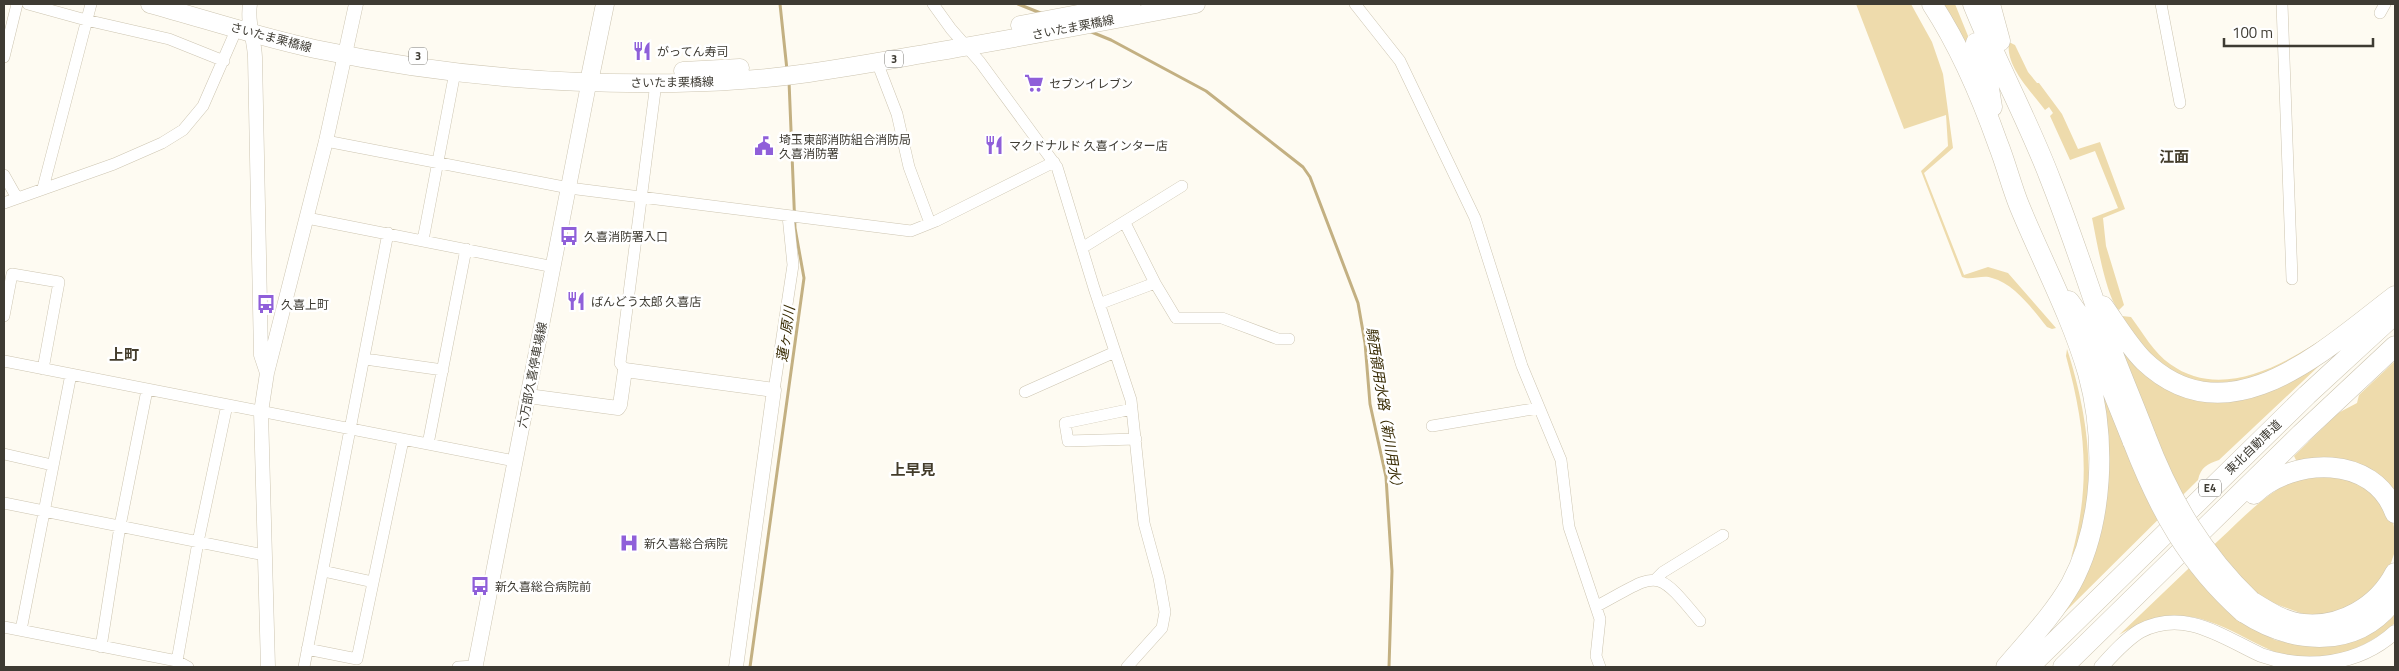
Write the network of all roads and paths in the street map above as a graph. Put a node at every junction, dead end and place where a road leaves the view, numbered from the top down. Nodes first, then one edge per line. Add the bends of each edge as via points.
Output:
1 (17, 4) edge
2 (28, 4) edge
3 (90, 4) edge
4 (150, 4) edge
5 (187, 4) edge
6 (356, 4) edge
7 (605, 4) edge
8 (933, 4) edge
9 (1132, 4) edge
10 (1196, 4) edge
11 (1355, 4) edge
12 (1932, 4) edge
13 (1960, 4) edge
14 (1973, 4) edge
15 (1990, 4) edge
16 (2161, 4) edge
17 (2282, 4) edge
18 (86, 20) junction
19 (248, 21) edge
20 (963, 42) junction
21 (345, 49) junction
22 (4, 57) edge
23 (224, 61) junction
24 (877, 62) junction
25 (455, 72) junction
26 (590, 77) junction
27 (656, 84) junction
28 (2012, 89) junction
29 (2180, 103) dead end
30 (326, 141) junction
31 (1998, 144) junction
32 (438, 162) junction
33 (1054, 162) junction
34 (4, 175) edge
35 (1182, 186) dead end
36 (43, 188) junction
37 (569, 188) junction
38 (17, 198) junction
39 (641, 198) junction
40 (4, 204) edge
41 (793, 216) junction
42 (307, 218) junction
43 (930, 223) junction
44 (1125, 223) junction
45 (388, 234) junction
46 (423, 240) junction
47 (1082, 248) junction
48 (466, 249) junction
49 (554, 267) junction
50 (2051, 275) junction
51 (2292, 279) dead end
52 (1155, 283) junction
53 (2093, 292) junction
54 (2395, 296) edge
55 (1099, 304) junction
56 (2395, 314) edge
57 (4, 316) edge
58 (1289, 339) dead end
59 (2395, 346) edge
60 (1116, 352) junction
61 (364, 359) junction
62 (4, 361) edge
63 (43, 369) junction
64 (443, 370) junction
65 (625, 370) junction
66 (268, 372) junction
67 (71, 374) junction
68 (147, 390) junction
69 (774, 390) junction
70 (1025, 392) dead end
71 (528, 396) junction
72 (227, 405) junction
73 (1539, 408) junction
74 (1132, 409) junction
75 (261, 412) junction
76 (1432, 426) dead end
77 (351, 430) junction
78 (1136, 439) junction
79 (2139, 439) junction
80 (403, 440) junction
81 (428, 444) junction
82 (4, 454) edge
83 (515, 461) junction
84 (52, 465) junction
85 (4, 503) edge
86 (44, 510) junction
87 (2395, 513) edge
88 (120, 526) junction
89 (1723, 535) dead end
90 (198, 542) junction
91 (264, 555) junction
92 (323, 571) junction
93 (2395, 573) edge
94 (1656, 579) junction
95 (374, 582) junction
96 (2395, 598) edge
97 (1597, 606) junction
98 (2247, 606) junction
99 (1700, 621) dead end
100 (4, 627) edge
101 (21, 630) junction
102 (2395, 632) edge
103 (101, 647) junction
104 (308, 649) junction
105 (177, 661) junction
106 (475, 666) edge
107 (188, 667) edge
108 (268, 667) edge
109 (304, 667) edge
110 (458, 667) edge
111 (736, 667) edge
112 (1127, 667) edge
113 (1600, 667) edge
114 (2006, 667) edge
115 (2028, 667) edge
116 (2063, 667) edge
117 (2068, 667) edge
118 (2101, 667) edge

1 - 22 street
2 - 18 street
3 - 18 street
4 - 19 main road, さいたま栗橋線 / 3
5 - 19 main road, さいたま栗橋線 / 3
6 - 21 street
7 - 26 main road
8 - 20 street
9 - 20 main road, さいたま栗橋線 / 3
10 - 20 main road, さいたま栗橋線 / 3
11 - 73 street via 1400,61 1475,218 1507,323
12 - 31 highway via 1971,77
13 - 31 highway via 1986,70
14 - 28 highway
15 - 28 highway
16 - 29 street
17 - 51 street
18 - 23 street via 169,39
18 - 36 street
19 - 21 main road, さいたま栗橋線 / 3
19 - 23 street via 234,35
19 - 66 street via 255,67 261,355
20 - 24 main road, さいたま栗橋線 / 3
20 - 26 main road, さいたま栗橋線 / 3 via 777,65
20 - 33 street
21 - 25 main road, さいたま栗橋線 / 3
21 - 26 main road, さいたま栗橋線 / 3
21 - 30 street
23 - 36 street via 196,116 173,138 114,164
24 - 27 main road, さいたま栗橋線 / 3 via 777,77
24 - 43 street via 897,114 909,167
25 - 26 main road, さいたま栗橋線 / 3
25 - 32 street
26 - 27 main road, さいたま栗橋線 / 3
26 - 37 main road, 六万部久喜停車場線
27 - 39 street
28 - 53 highway via 2051,179
30 - 32 street
30 - 42 street
31 - 50 highway
32 - 37 street
32 - 46 street
33 - 43 street
33 - 47 street
34 - 38 street
35 - 44 street
36 - 38 street
37 - 39 street
37 - 49 main road, 六万部久喜停車場線
38 - 40 street
39 - 41 street
39 - 65 street via 620,363
41 - 43 street via 911,230
41 - 69 street via 792,264
42 - 45 street
42 - 66 street
44 - 47 street
44 - 52 street
45 - 46 street
45 - 61 street
46 - 48 street
47 - 55 street
48 - 49 street
48 - 64 street
49 - 71 main road, 六万部久喜停車場線
50 - 79 highway via 2086,325
50 - 114 highway via 2079,347 2093,398 2097,505 2088,541 2070,584 2048,617
52 - 55 street
52 - 58 street via 1176,318 1222,318 1278,339
53 - 54 highway via 2143,360 2157,371 2198,391 2230,394 2265,384 2288,373 2330,346
53 - 79 highway
55 - 60 street
56 - 115 highway, 東北自動車道 / E4 via 2306,395
57 - 63 street via 12,274 59,282
59 - 116 highway, 東北自動車道 / E4
60 - 70 street
60 - 74 street
61 - 64 street
61 - 77 street
62 - 63 street
63 - 67 street
64 - 81 street
65 - 69 street
65 - 71 street via 618,408
66 - 75 street
67 - 68 street
67 - 84 street
68 - 72 street
68 - 88 street
69 - 111 street
71 - 83 main road, 六万部久喜停車場線
72 - 75 street
72 - 90 street
73 - 76 street
73 - 97 street via 1561,460 1569,527
74 - 78 street
74 - 78 street via 1065,424 1068,441
75 - 77 street
75 - 91 street
77 - 80 street
77 - 92 street
78 - 112 street via 1144,523 1165,612 1162,628
79 - 98 highway, bridge via 2161,508 2196,564 2216,588
80 - 81 street
80 - 95 street
81 - 83 street
82 - 84 street
83 - 106 main road, 六万部久喜停車場線
84 - 86 street
85 - 86 street
86 - 88 street
86 - 101 street
87 - 117 highway via 2376,486 2364,476 2350,471 2314,467 2280,476 2258,490 2096,647
88 - 90 street
88 - 103 street
89 - 94 street
90 - 91 street
90 - 105 street
91 - 108 street
92 - 95 street
92 - 104 street
93 - 98 highway via 2371,604 2355,614 2321,624 2303,624
94 - 97 street via 1642,582
94 - 99 street via 1673,589
95 - 104 street via 357,659
96 - 98 highway via 2384,611 2361,627 2329,636 2291,635 2271,628
97 - 113 street via 1600,628 1596,656
100 - 101 street
101 - 103 street
102 - 118 street via 2373,649 2320,666 2261,655 2226,635 2196,625 2164,624 2139,632
103 - 105 street
104 - 109 street
105 - 107 street
106 - 110 street

